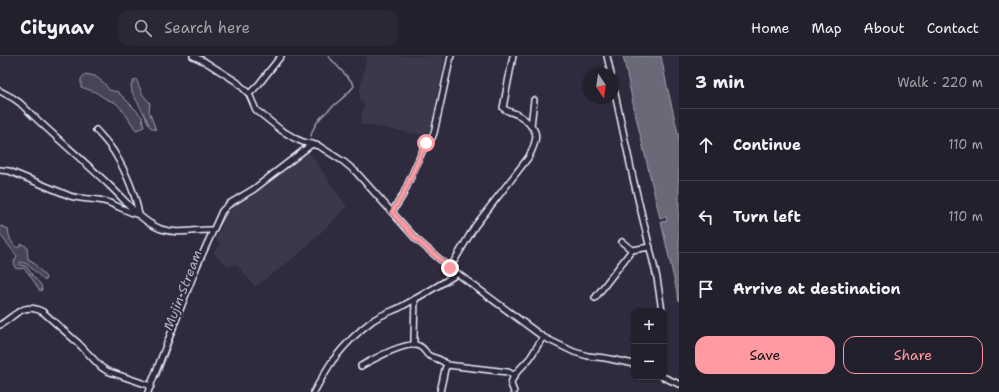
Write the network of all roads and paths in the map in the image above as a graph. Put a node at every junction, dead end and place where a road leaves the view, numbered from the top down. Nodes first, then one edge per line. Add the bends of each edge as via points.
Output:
1 (193, 56) edge
2 (281, 56) edge
3 (451, 56) edge
4 (512, 56) edge
5 (607, 56) edge
6 (610, 68) edge
7 (0, 91) edge
8 (249, 94) junction
9 (534, 100) dead end
10 (617, 104) edge
11 (531, 126) junction
12 (96, 130) dead end
13 (312, 144) junction
14 (0, 170) edge
15 (392, 212) junction
16 (139, 215) junction
17 (213, 230) junction
18 (622, 242) dead end
19 (650, 248) junction
20 (632, 250) junction
21 (450, 268) junction
22 (457, 274) junction
23 (595, 298) dead end
24 (415, 299) junction
25 (662, 308) edge
26 (0, 325) edge
27 (543, 336) junction
28 (414, 345) junction
29 (631, 363) edge
30 (361, 366) dead end
31 (447, 366) junction
32 (515, 376) junction
33 (667, 379) edge
34 (679, 384) edge
35 (151, 386) junction
36 (148, 392) edge
37 (314, 392) edge
38 (440, 392) edge
39 (514, 392) edge

1 - 8 street via 228,76
2 - 8 street
3 - 15 street via 434,133 426,143 403,195
4 - 11 street via 503,108 507,112 519,115
5 - 6 street
7 - 16 street via 20,103
8 - 13 street via 256,110 281,130 296,139
9 - 11 street
10 - 19 street
11 - 21 street via 536,137 531,154 475,226
12 - 16 street via 113,151 127,175
13 - 15 street via 319,146 356,172
13 - 17 street via 254,189 230,204 222,211
14 - 16 street via 9,171 70,196 106,202
15 - 21 street via 416,239
16 - 17 street via 153,225 171,231
17 - 35 street
18 - 20 street
19 - 20 street
19 - 25 street
20 - 23 street
21 - 22 street
22 - 24 street
22 - 27 street
24 - 28 street
24 - 37 street via 381,315 348,343 333,360
26 - 35 street via 20,310 36,308 78,343 101,367
27 - 29 street via 574,352
27 - 32 street
28 - 30 street via 386,353
28 - 31 street via 419,345 428,355
31 - 32 street via 508,372
31 - 38 street
32 - 39 street via 511,384
33 - 34 street
35 - 36 street

